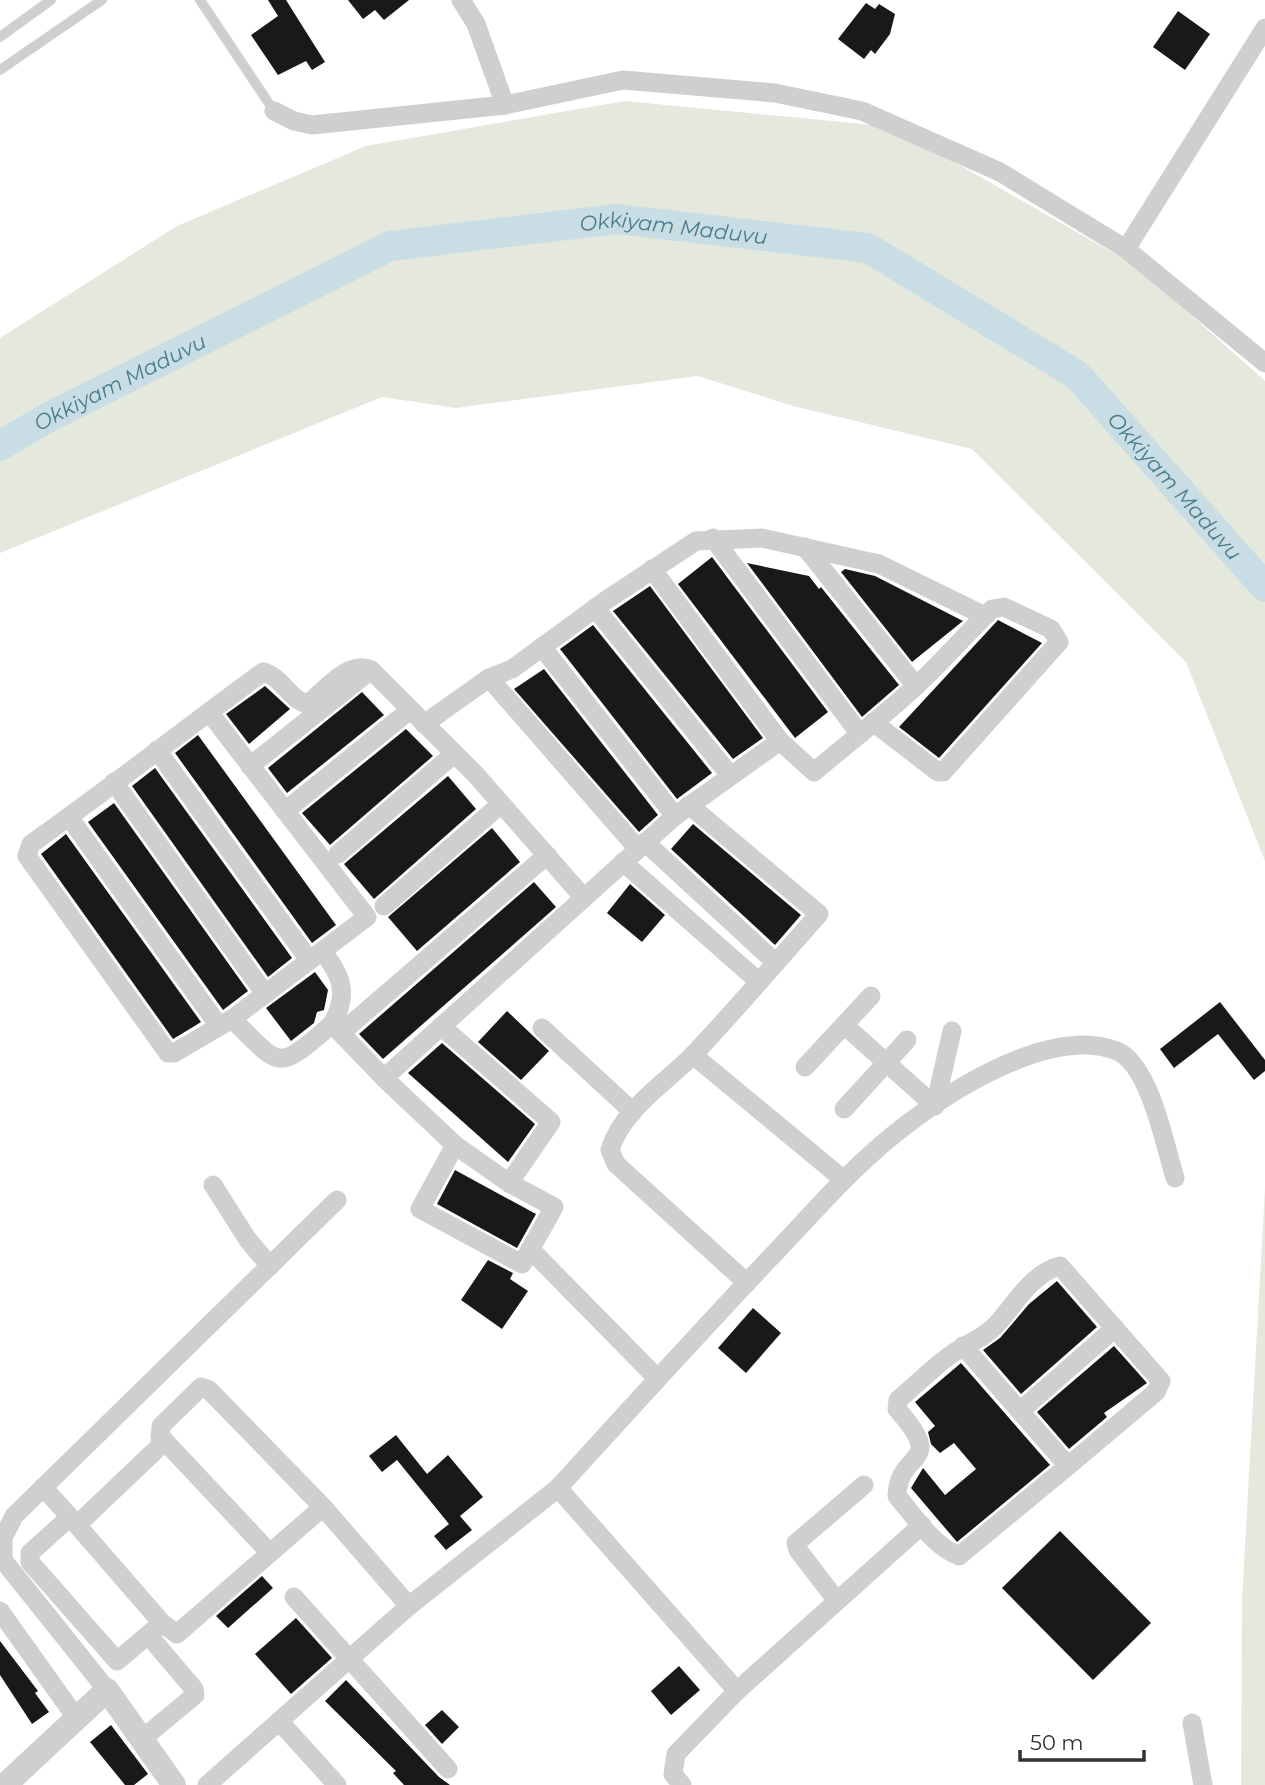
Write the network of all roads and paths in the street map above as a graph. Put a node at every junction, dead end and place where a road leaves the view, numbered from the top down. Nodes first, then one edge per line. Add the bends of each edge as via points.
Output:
1 (51, 0) edge
2 (102, 0) edge
3 (200, 0) edge
4 (461, 0) edge
5 (1265, 28) edge
6 (0, 37) edge
7 (0, 70) edge
8 (505, 104) junction
9 (274, 111) joint
10 (1126, 249) junction
11 (1265, 363) edge
12 (713, 538) junction
13 (805, 547) junction
14 (652, 569) junction
15 (595, 608) junction
16 (985, 616) junction
17 (542, 647) junction
18 (371, 670) junction
19 (489, 678) junction
20 (916, 685) junction
21 (209, 712) junction
22 (417, 717) junction
23 (866, 727) junction
24 (780, 741) junction
25 (157, 750) junction
26 (454, 754) junction
27 (250, 766) junction
28 (729, 774) junction
29 (114, 782) junction
30 (501, 804) junction
31 (682, 810) junction
32 (285, 811) junction
33 (69, 817) junction
34 (641, 846) junction
35 (338, 854) dead end
36 (547, 855) junction
37 (623, 862) junction
38 (584, 898) junction
39 (384, 906) dead end
40 (316, 956) junction
41 (772, 958) junction
42 (758, 982) junction
43 (265, 994) junction
44 (872, 996) dead end
45 (226, 1023) junction
46 (844, 1025) junction
47 (441, 1026) junction
48 (337, 1028) junction
49 (542, 1028) dead end
50 (952, 1031) dead end
51 (907, 1040) dead end
52 (693, 1055) junction
53 (886, 1062) junction
54 (805, 1067) dead end
55 (384, 1078) junction
56 (935, 1106) junction
57 (844, 1109) dead end
58 (633, 1112) junction
59 (455, 1145) junction
60 (1175, 1178) dead end
61 (844, 1180) junction
62 (509, 1183) junction
63 (213, 1185) dead end
64 (337, 1200) dead end
65 (530, 1249) junction
66 (270, 1266) junction
67 (747, 1283) junction
68 (1115, 1328) junction
69 (963, 1346) junction
70 (657, 1378) junction
71 (1020, 1411) junction
72 (160, 1436) junction
73 (1068, 1466) junction
74 (864, 1485) dead end
75 (43, 1488) junction
76 (558, 1488) junction
77 (323, 1507) junction
78 (74, 1521) junction
79 (922, 1525) junction
80 (270, 1553) junction
81 (294, 1597) dead end
82 (837, 1601) junction
83 (409, 1606) junction
84 (1, 1613) edge
85 (155, 1630) junction
86 (349, 1659) junction
87 (107, 1690) junction
88 (737, 1691) junction
89 (77, 1719) junction
90 (279, 1721) junction
91 (1192, 1723) dead end
92 (141, 1740) junction
93 (448, 1769) dead end
94 (5, 1785) edge
95 (174, 1785) edge
96 (207, 1785) edge
97 (337, 1785) edge
98 (682, 1785) edge
99 (1203, 1785) edge

1 - 6 lane
2 - 7 lane
3 - 9 lane
4 - 8 street via 476,24
5 - 10 street
8 - 9 street via 312,125
8 - 10 street via 623,80 775,93 862,111 1000,172
10 - 11 street
12 - 13 street via 762,538
12 - 14 street via 696,541
12 - 23 street
13 - 16 street via 879,564
13 - 20 street
14 - 15 street
14 - 24 street
15 - 17 street
15 - 28 street
16 - 20 street
16 - 23 street via 1004,607 1051,629 1059,642 943,772
17 - 19 street via 512,669
17 - 31 street
18 - 21 street via 352,668 308,704 278,678 263,672
18 - 22 street
18 - 27 street
19 - 22 street
19 - 34 street
20 - 23 street
21 - 25 street
21 - 27 street
22 - 26 street
22 - 32 street
23 - 24 street via 814,772
24 - 28 street
25 - 29 street
25 - 40 street
26 - 30 street
26 - 35 street
27 - 32 street
28 - 31 street
29 - 33 street
29 - 43 street
30 - 36 street
30 - 39 street
31 - 34 street
31 - 41 street via 819,914
32 - 40 street via 367,917
33 - 45 street
33 - 45 street via 31,844 27,856 162,1046 174,1053
34 - 37 street
34 - 41 street
36 - 38 street
36 - 48 street
37 - 38 street
37 - 42 street
38 - 47 street
40 - 43 street
40 - 48 street via 338,970 343,985
41 - 42 street
42 - 52 street
43 - 45 street
44 - 46 street
45 - 48 street via 277,1059 291,1059
46 - 53 street
46 - 54 street
47 - 55 street
47 - 62 street via 551,1122
48 - 55 street
49 - 58 street
50 - 56 street
51 - 53 street
52 - 58 street
52 - 61 street
53 - 56 street
53 - 57 street
55 - 59 street
56 - 60 street via 1031,1053 1076,1043 1119,1052 1141,1074
56 - 61 street via 909,1122
58 - 67 street via 612,1142 616,1164
59 - 62 street
59 - 65 street via 419,1209 522,1264
61 - 67 street
62 - 65 street via 554,1207
63 - 66 street
64 - 66 street
65 - 70 street
66 - 75 street
67 - 70 street
68 - 69 street via 1060,1266 1041,1275 976,1343
68 - 71 street
68 - 73 street via 1159,1377 1160,1386
69 - 71 street
69 - 79 street via 897,1404 921,1443 920,1455 900,1477 897,1496
70 - 76 street
71 - 73 street
72 - 77 street via 161,1426 196,1391 201,1387 209,1390
72 - 78 street via 160,1446
72 - 80 street
73 - 79 street via 959,1556 945,1551
74 - 82 street via 796,1543
75 - 78 street
75 - 87 street via 14,1516 3,1538 3,1560
76 - 83 street
76 - 88 street
77 - 80 street
77 - 83 street
78 - 85 street
78 - 85 street via 30,1553 30,1562 117,1661
79 - 82 street
80 - 85 street via 181,1631
81 - 86 street
82 - 88 street
83 - 86 street
84 - 89 street
85 - 92 street via 195,1695
86 - 90 street
86 - 93 street
87 - 89 street
87 - 92 street
88 - 98 street via 676,1754 673,1774
89 - 94 street
90 - 96 street
90 - 97 street
91 - 99 street
92 - 95 street

